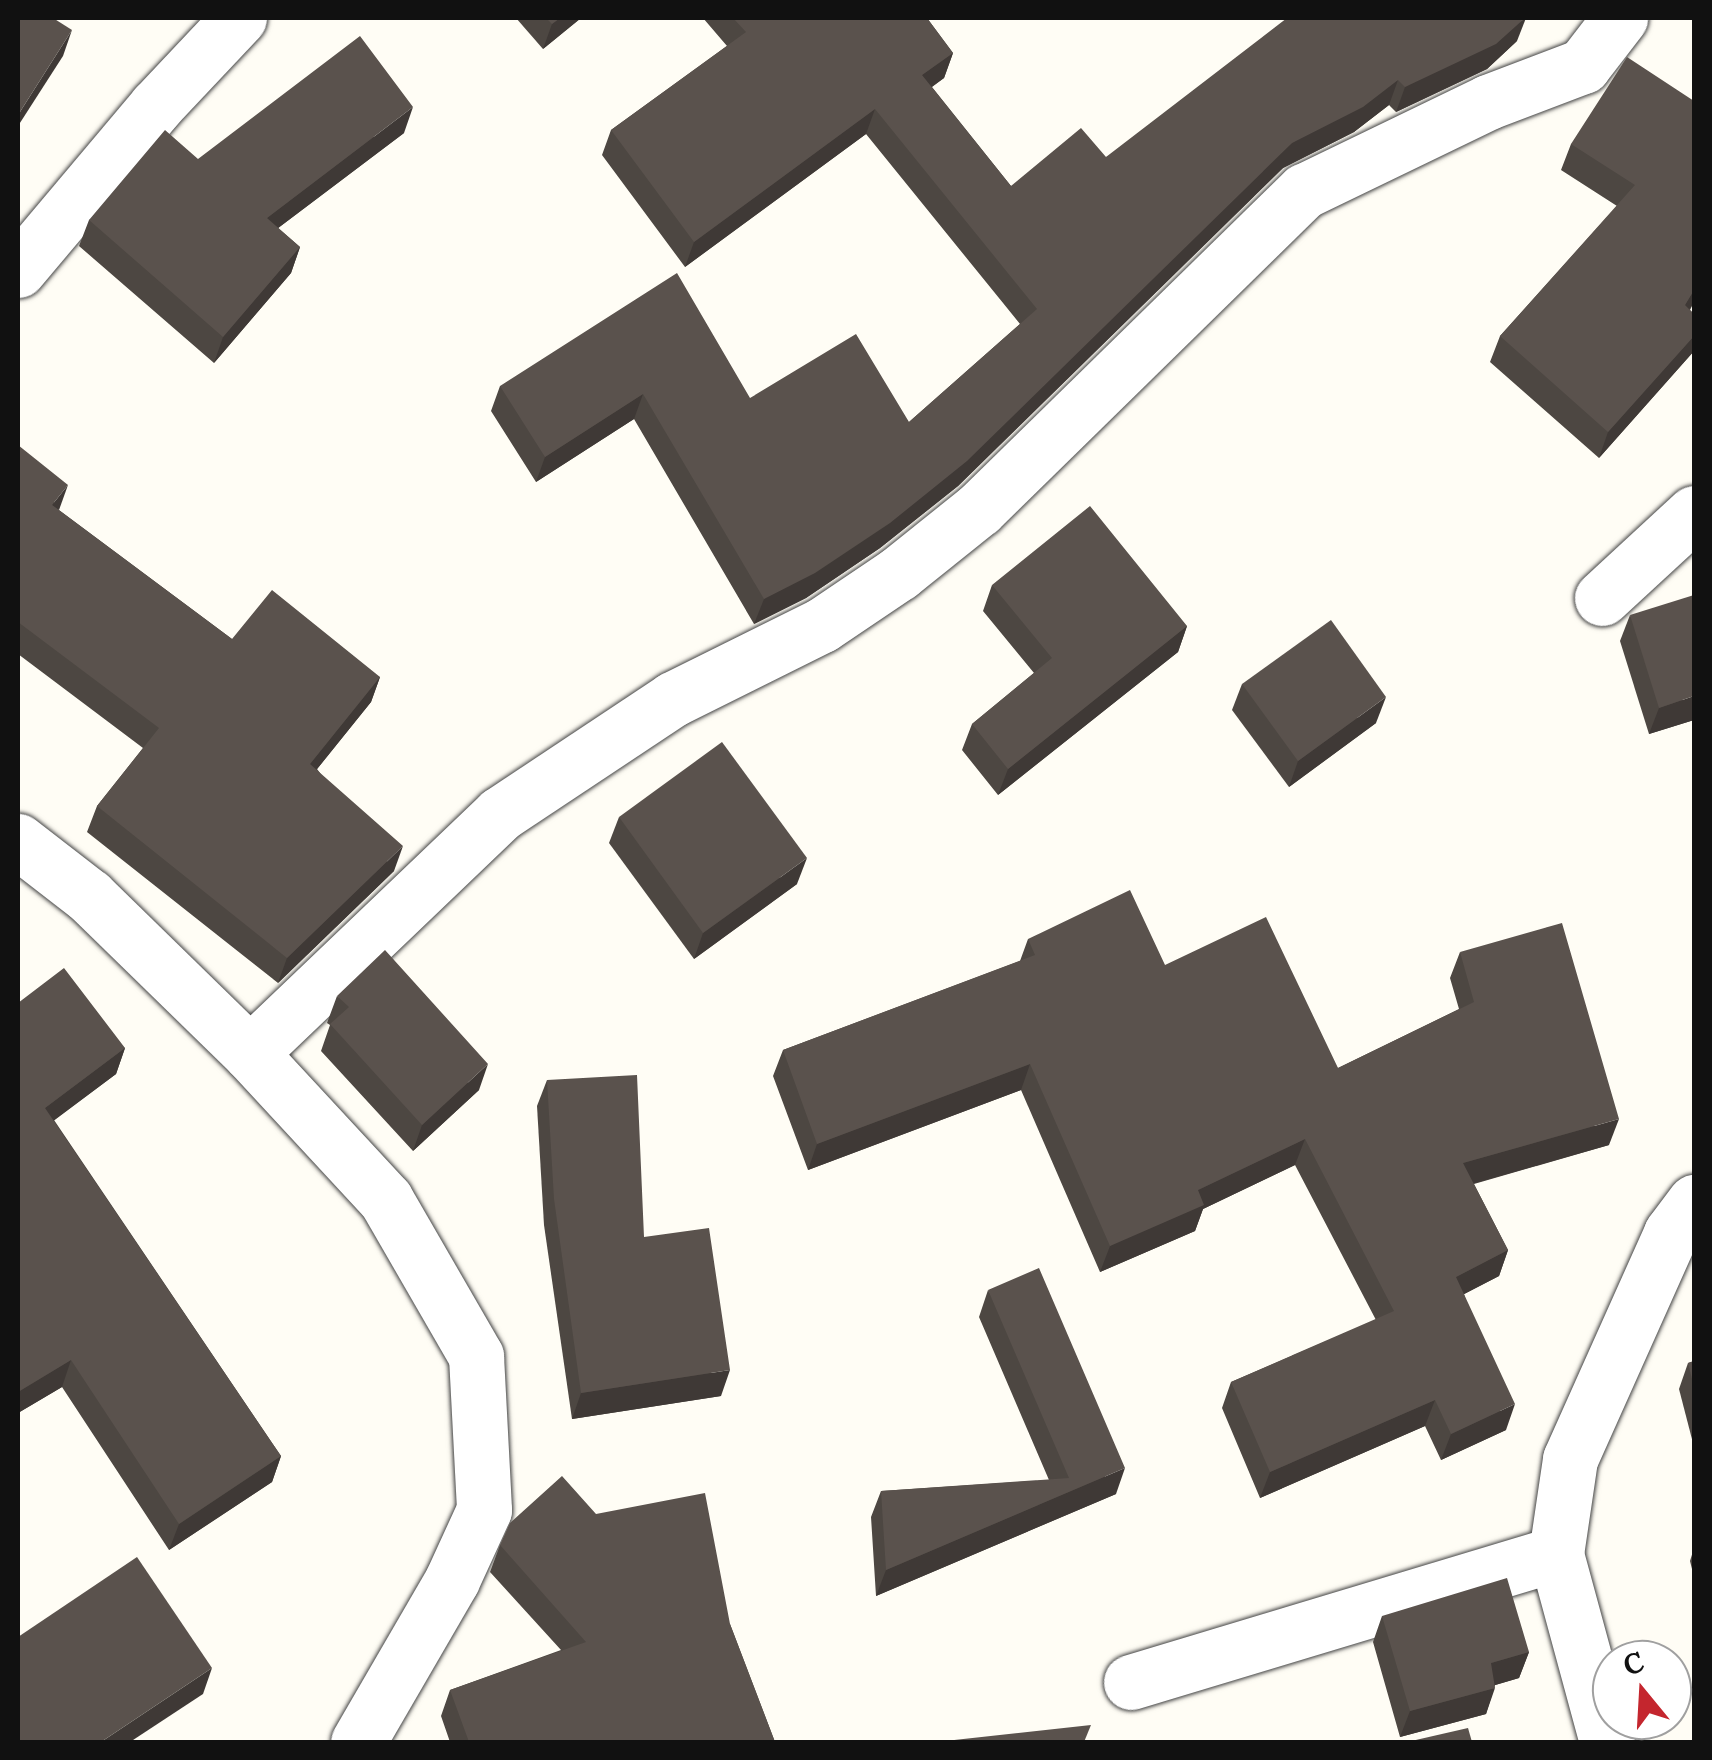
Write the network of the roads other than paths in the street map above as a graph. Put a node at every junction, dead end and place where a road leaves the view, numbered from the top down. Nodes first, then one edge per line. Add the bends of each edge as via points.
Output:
1 (239, 18) edge
2 (1620, 18) edge
3 (18, 270) edge
4 (1694, 513) edge
5 (1602, 598) dead end
6 (18, 841) edge
7 (250, 1053) junction
8 (1694, 1202) edge
9 (1556, 1554) junction
10 (1131, 1682) dead end
11 (358, 1742) edge
12 (1607, 1742) edge

1 - 3 street
2 - 7 street via 1583,66 1488,102 1304,192 979,509 822,625 673,699 500,814
4 - 5 street
6 - 7 street via 89,896
7 - 11 street via 386,1200 476,1356 484,1510 452,1580
8 - 9 street via 1671,1233 1570,1459
9 - 10 street
9 - 12 street

